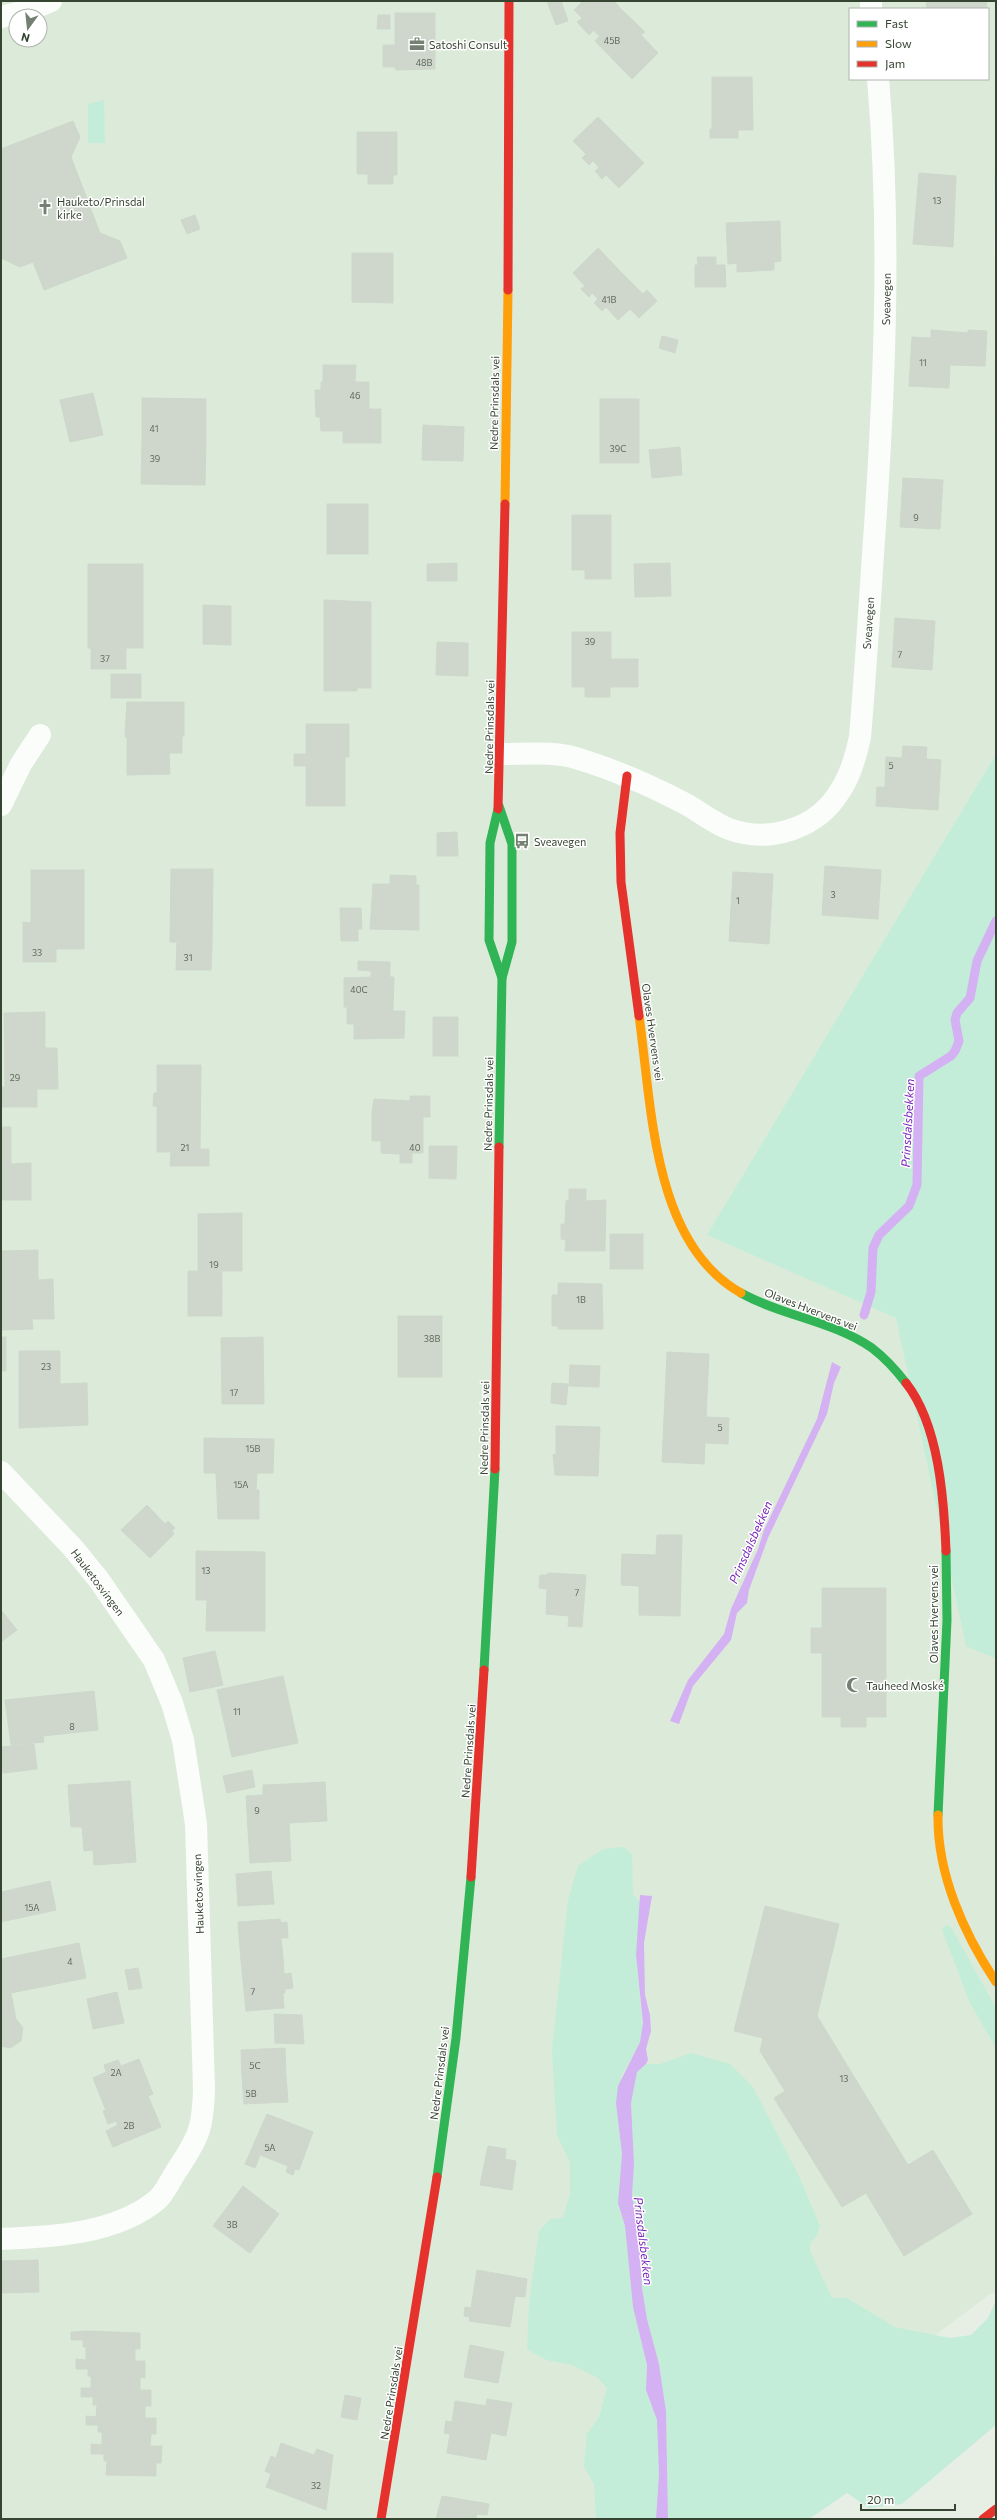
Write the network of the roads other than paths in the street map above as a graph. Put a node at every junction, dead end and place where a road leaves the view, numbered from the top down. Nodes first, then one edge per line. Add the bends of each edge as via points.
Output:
1 (50, 1) edge
2 (509, 1) edge
3 (1, 17) edge
4 (878, 80) edge
5 (40, 735) dead end
6 (501, 754) junction
7 (627, 776) junction
8 (1, 805) edge
9 (499, 806) junction
10 (502, 978) junction
11 (1, 1472) edge
12 (996, 1982) edge
13 (1, 2239) edge
14 (996, 2509) edge
15 (381, 2519) edge
16 (983, 2519) edge

1 - 3 street via 29,10
2 - 6 main road, Nedre Prinsdals vei
4 - 7 street, Sveavegen via 886,219 883,391 863,705 855,758 840,791 829,806 792,830 767,835 729,829 670,796
5 - 8 street via 21,764
6 - 7 street, Sveavegen via 577,758
6 - 9 main road, Nedre Prinsdals vei
7 - 12 main road, Olaves Hvervens vei via 620,833 621,882 659,1160 669,1198 681,1229 701,1259 732,1288 757,1302 848,1335 878,1350 901,1374 926,1417 935,1452 945,1527 947,1633 939,1813 940,1850 961,1913 979,1953
9 - 10 main road, Nedre Prinsdals vei via 490,844 489,940
9 - 10 main road, Nedre Prinsdals vei via 512,844 512,942
10 - 15 main road, Nedre Prinsdals vei via 494,1511 470,1900 446,2120
11 - 13 street, Hauketosvingen via 73,1548 99,1580 154,1660 172,1703 183,1740 196,1824 204,2089 203,2120 194,2145 158,2199 136,2214 78,2233 56,2237
14 - 16 main road

